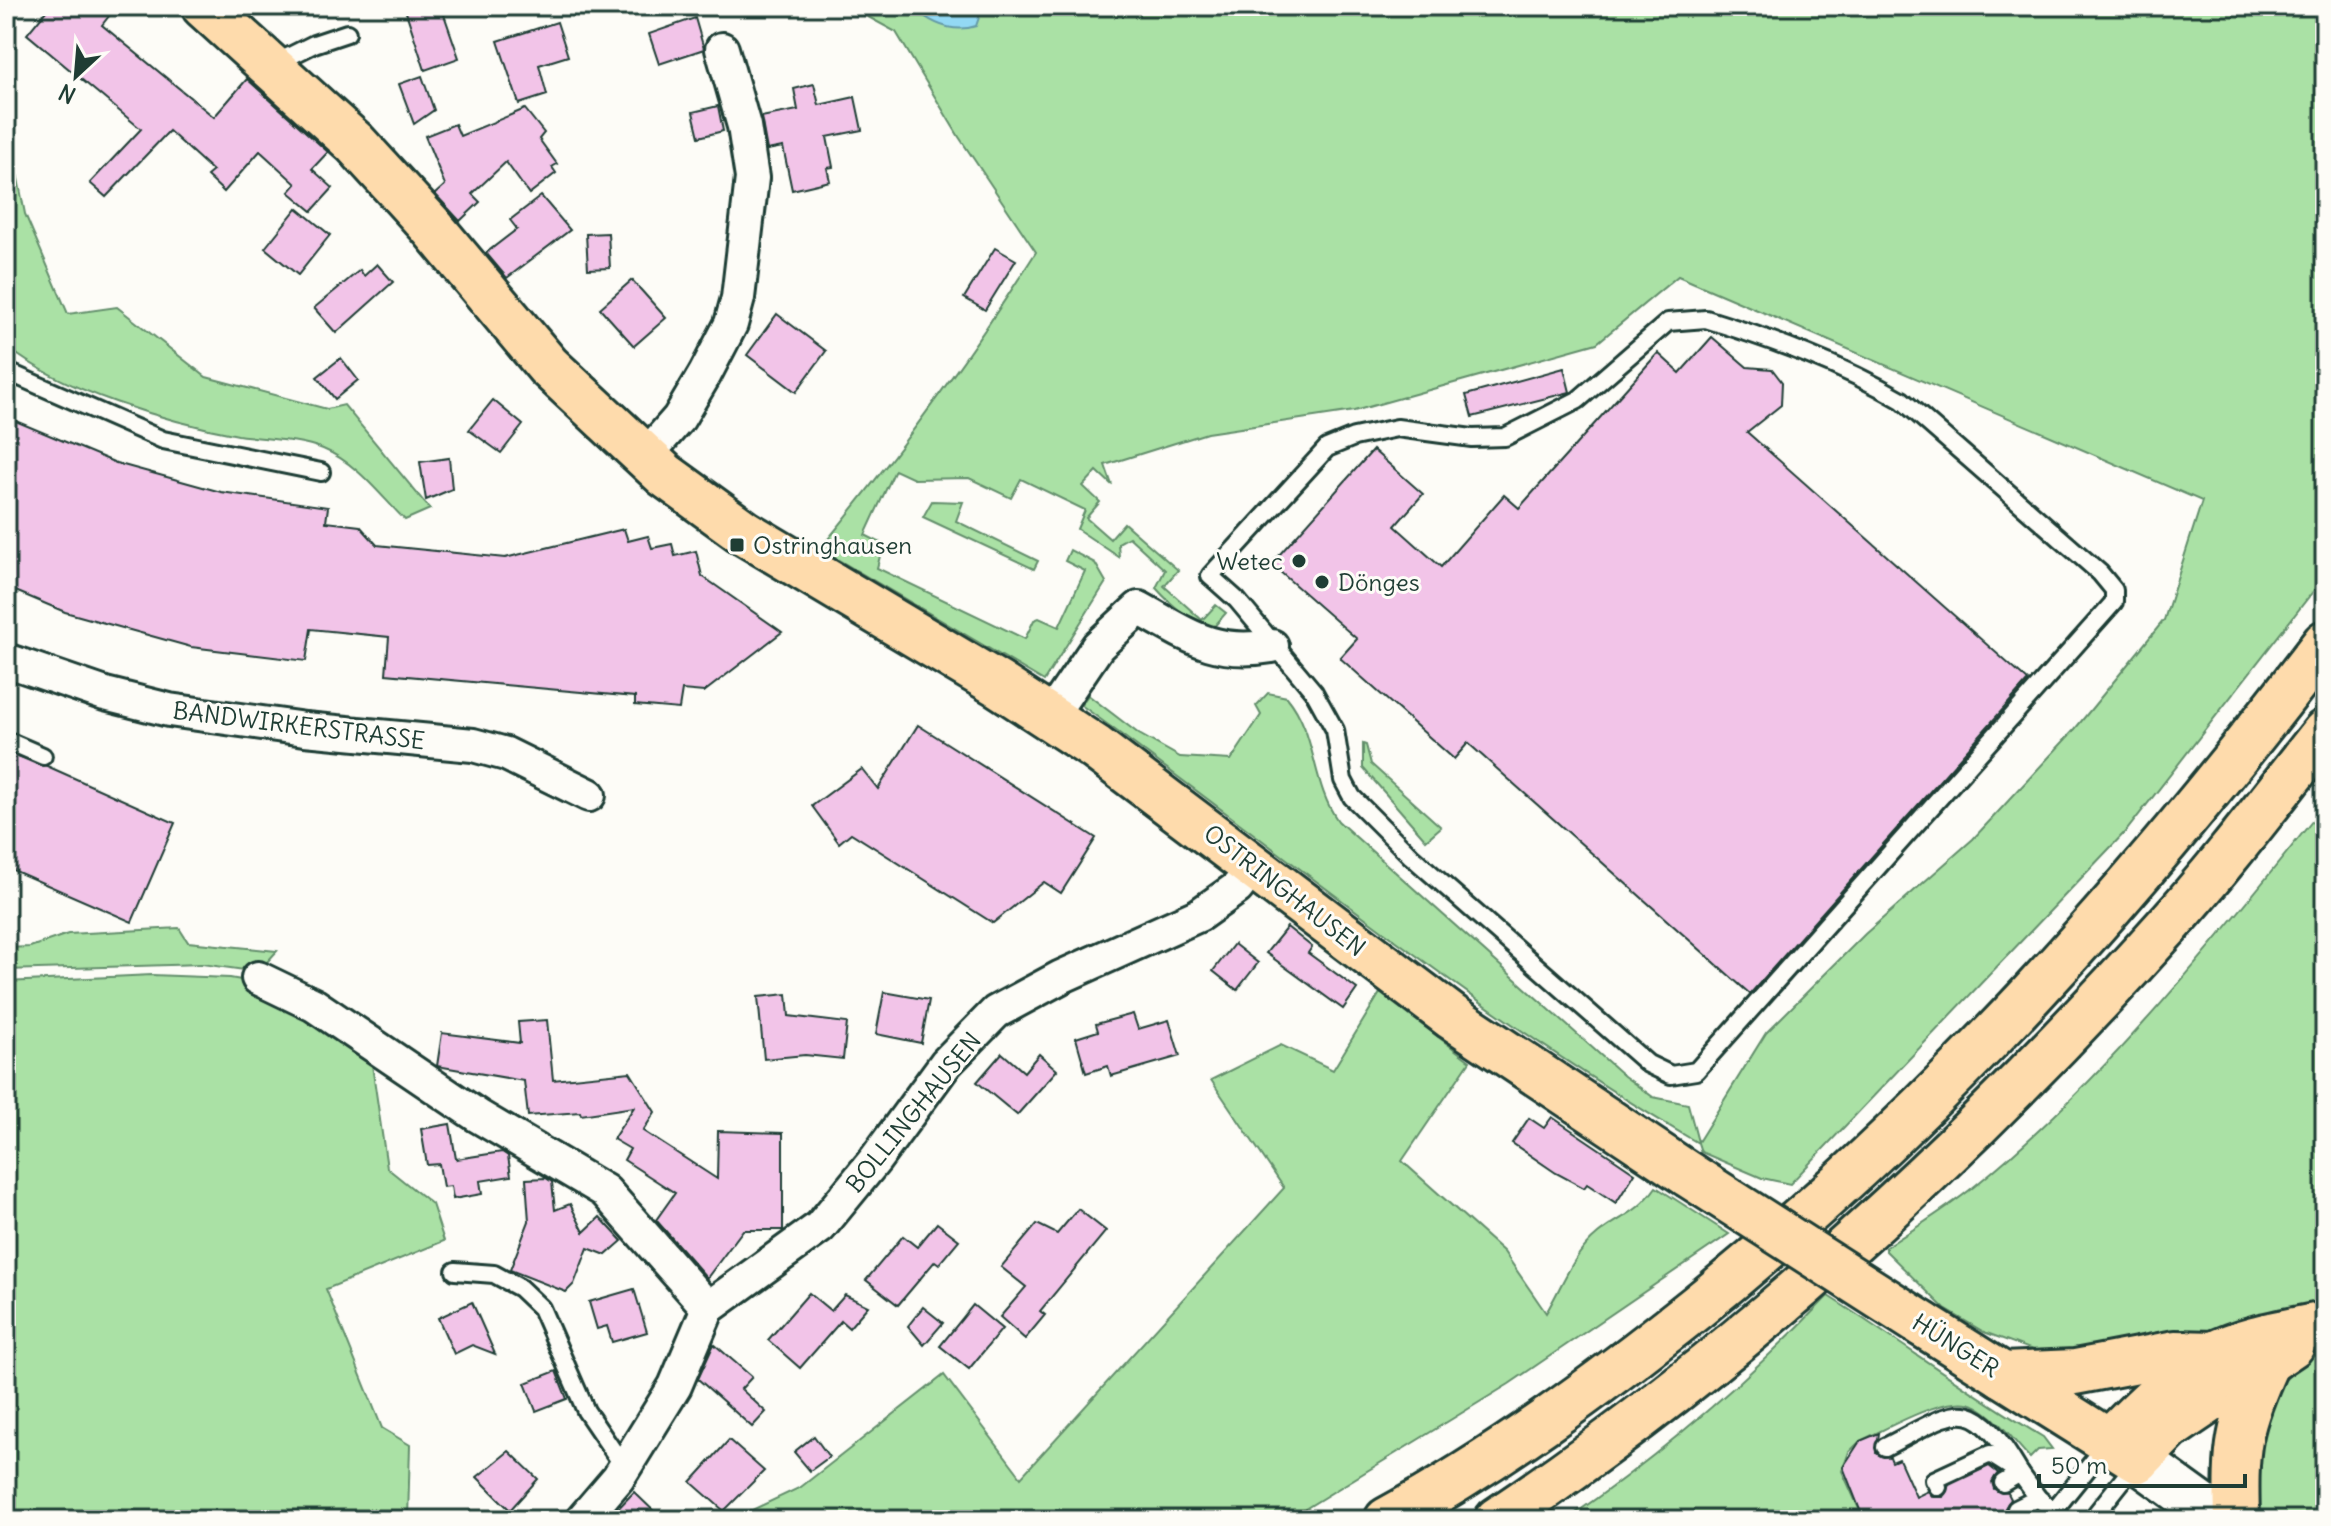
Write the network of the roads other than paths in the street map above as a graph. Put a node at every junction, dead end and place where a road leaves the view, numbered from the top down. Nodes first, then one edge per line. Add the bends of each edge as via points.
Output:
1 (204, 6) edge
2 (347, 33) dead end
3 (722, 49) dead end
4 (272, 65) junction
5 (6, 371) edge
6 (644, 458) junction
7 (321, 472) dead end
8 (2325, 643) edge
9 (1272, 646) junction
10 (6, 660) edge
11 (1050, 717) junction
12 (2325, 732) edge
13 (6, 740) edge
14 (2325, 748) edge
15 (43, 756) dead end
16 (2281, 787) junction
17 (589, 795) dead end
18 (1254, 866) junction
19 (258, 978) dead end
20 (1689, 1175) joint
21 (455, 1271) dead end
22 (708, 1308) junction
23 (2325, 1327) edge
24 (2215, 1354) junction
25 (2268, 1360) junction
26 (2003, 1375) junction
27 (1885, 1447) dead end
28 (2124, 1451) junction
29 (624, 1467) junction
30 (2020, 1473) junction
31 (2003, 1483) dead end
32 (1938, 1487) dead end
33 (2038, 1498) junction
34 (2016, 1509) dead end
35 (2056, 1517) edge
36 (582, 1520) edge
37 (1387, 1520) edge
38 (1497, 1520) edge
39 (2091, 1520) edge
40 (2221, 1520) edge
41 (2237, 1520) edge

1 - 4 main road, OSTRINGHAUSEN
2 - 4 lane
3 - 6 street via 752,178 738,298 705,374 679,418
4 - 6 main road, OSTRINGHAUSEN via 389,178 548,366
5 - 7 lane via 163,440
6 - 11 main road, OSTRINGHAUSEN via 745,533
8 - 37 main road via 2129,889 1888,1142 1755,1259 1615,1371 1446,1488
9 - 9 lane via 1314,692 1335,730 1343,780 1352,797 1411,856 1648,1064 1671,1075 1696,1071 2102,620 2114,602 2114,590 1902,400 1769,338 1706,319 1668,322 1578,400 1505,437 1397,428 1327,448 1210,576 1237,600
9 - 11 street via 1228,650 1205,644 1139,608 1098,646
10 - 17 street, BANDWIRKERSTRASSE via 169,710 473,745 506,754
11 - 18 main road, OSTRINGHAUSEN
12 - 16 main road
13 - 15 lane
14 - 16 main road
16 - 38 main road via 2170,923 1928,1176 1726,1352 1590,1458
18 - 20 main road, OSTRINGHAUSEN via 1465,1026
18 - 22 street, BOLLINGHAUSEN via 1237,888 1199,915 996,1012 946,1063 820,1227
19 - 22 street via 314,1005 478,1116 605,1191
20 - 26 main road, HÜNGER, bridge
21 - 29 lane via 494,1274 541,1308 586,1411
22 - 29 street via 675,1386
23 - 24 main road via 2259,1338
23 - 25 main road
24 - 26 main road via 2175,1353 2075,1372
24 - 28 main road via 2151,1400
25 - 28 main road via 2169,1428
25 - 41 main road via 2239,1432
26 - 28 main road, HÜNGER
27 - 30 lane via 1951,1413 1965,1412 2000,1439
28 - 35 lane
28 - 39 lane
28 - 40 main road, HÜNGER
29 - 36 street
30 - 31 lane
30 - 32 lane via 1990,1454 1934,1480
30 - 33 lane
33 - 34 lane
33 - 35 lane

